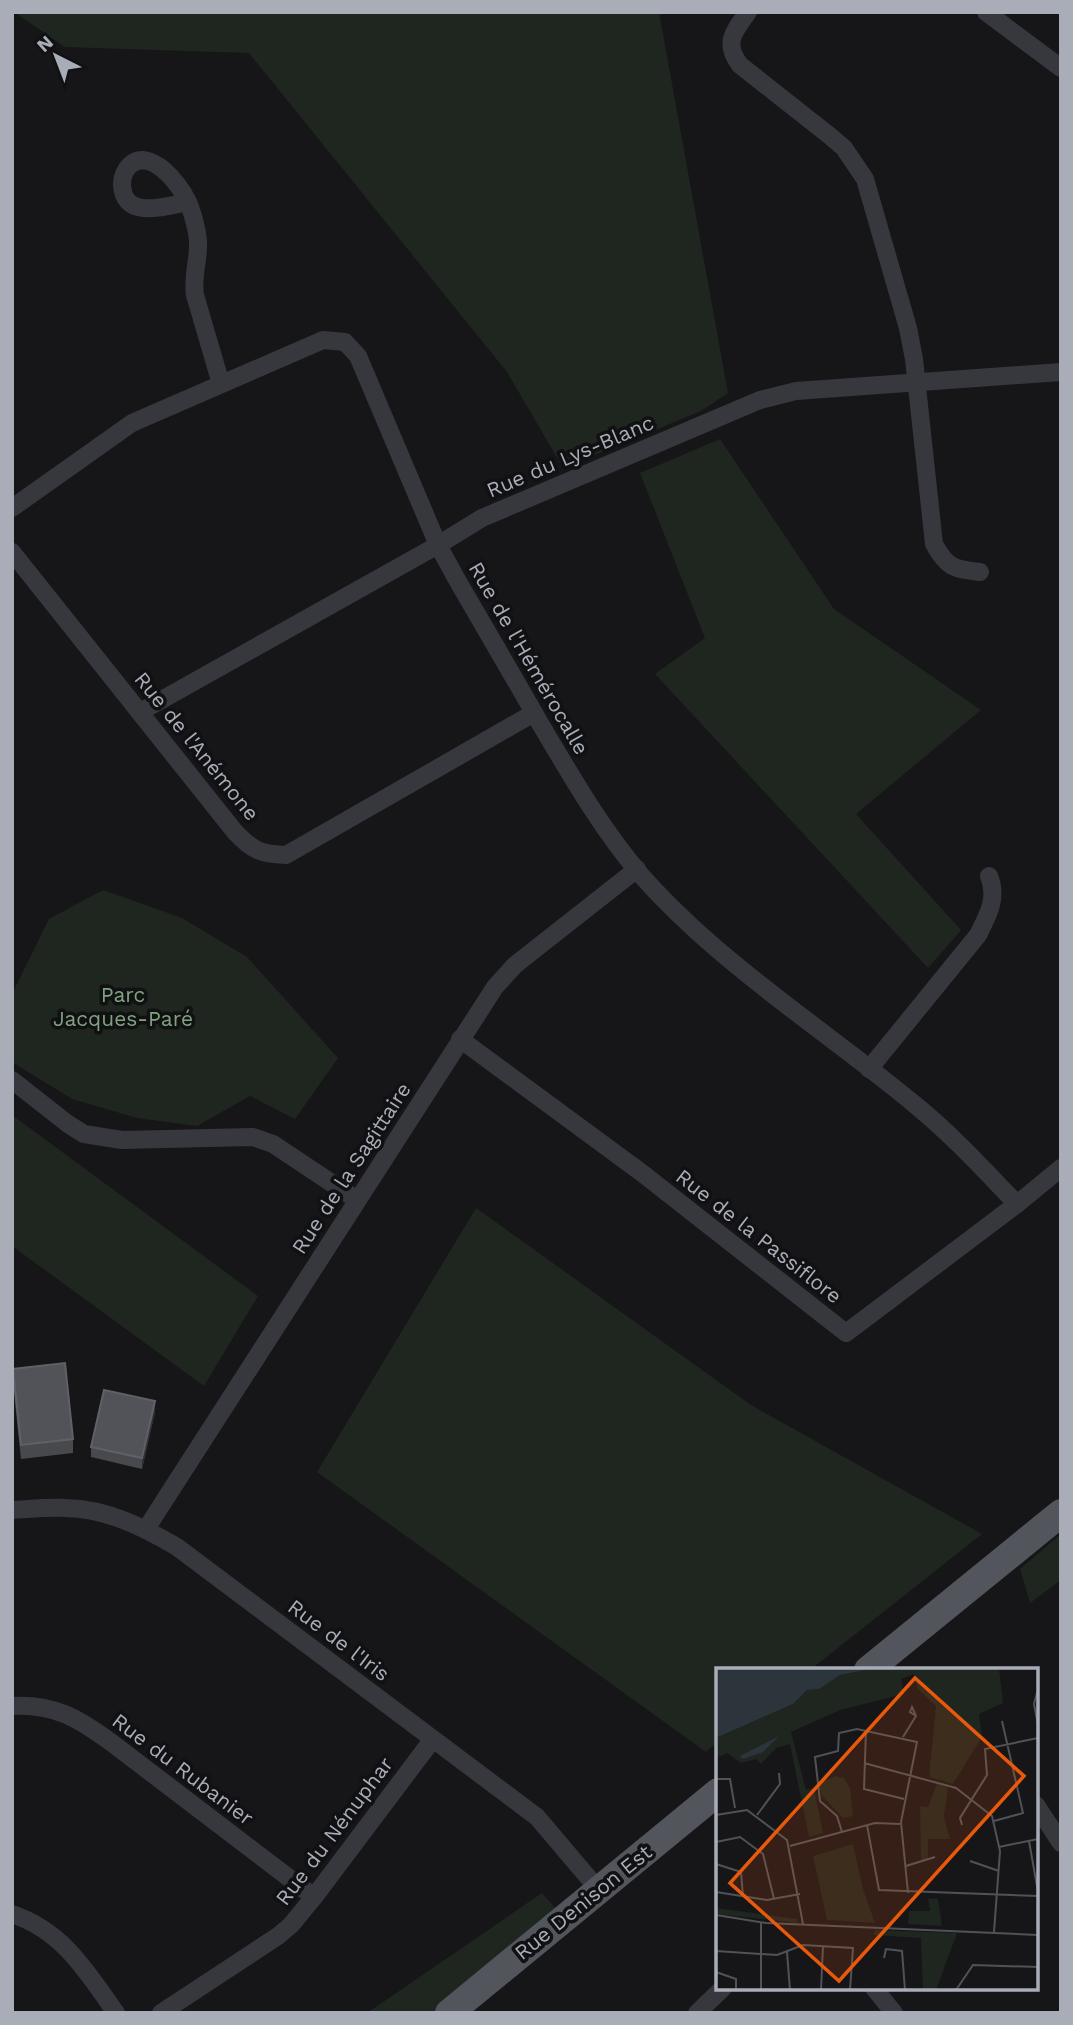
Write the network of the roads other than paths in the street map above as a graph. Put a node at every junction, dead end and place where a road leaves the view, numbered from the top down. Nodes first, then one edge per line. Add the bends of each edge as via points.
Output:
1 (748, 12) edge
2 (986, 12) edge
3 (1061, 68) edge
4 (188, 202) dead end
5 (1061, 372) edge
6 (915, 382) junction
7 (221, 384) junction
8 (12, 508) edge
9 (439, 545) junction
10 (12, 552) edge
11 (980, 572) dead end
12 (140, 712) junction
13 (534, 713) junction
14 (637, 869) junction
15 (989, 876) dead end
16 (460, 1039) junction
17 (869, 1069) junction
18 (12, 1080) edge
19 (1061, 1168) edge
20 (357, 1200) junction
21 (1017, 1204) junction
22 (12, 1510) edge
23 (1061, 1513) edge
24 (146, 1529) junction
25 (870, 1668) edge
26 (12, 1706) edge
27 (433, 1739) junction
28 (716, 1794) edge
29 (1038, 1808) edge
30 (1061, 1843) edge
31 (598, 1889) junction
32 (314, 1897) junction
33 (12, 1913) edge
34 (721, 1990) edge
35 (876, 1990) edge
36 (116, 2013) edge
37 (161, 2013) edge
38 (449, 2013) edge
39 (697, 2013) edge
40 (894, 2013) edge

1 - 6 street via 730,46 740,65 844,148 865,179 908,328
2 - 3 street
4 - 7 street via 198,239 195,295
5 - 6 street, Rue du Lys-Blanc
6 - 9 street, Rue du Lys-Blanc via 796,391 760,400 482,517
6 - 11 street via 934,544 950,566
7 - 8 street, Rue de l'Hémérocalle via 132,424
7 - 9 street, Rue de l'Hémérocalle via 323,340 345,342 358,356
9 - 12 street, Rue du Lys-Blanc
9 - 13 street, Rue de l'Hémérocalle
10 - 12 street, Rue de l'Anémone
12 - 13 street, Rue de l'Anémone via 250,848 286,855
13 - 14 street, Rue de l'Hémérocalle
14 - 16 street, Rue de la Sagittaire via 504,975
14 - 17 street, Rue de l'Hémérocalle via 715,948
15 - 17 street via 993,898 978,934
16 - 20 street, Rue de la Sagittaire
16 - 21 street, Rue de la Passiflore via 642,1173 846,1333
17 - 21 street, Rue de l'Hémérocalle via 958,1142
18 - 20 street via 84,1134 122,1140 253,1138 273,1144
19 - 21 street, Rue de la Passiflore
20 - 24 street, Rue de la Sagittaire
22 - 24 street, Rue de l'Iris via 95,1511
23 - 25 main road
24 - 27 street, Rue de l'Iris via 193,1559
26 - 32 street, Rue du Rubanier via 50,1708 93,1729
27 - 31 street, Rue de l'Iris via 537,1817
27 - 32 street, Rue du Nénuphar
28 - 31 main road, Rue Denison Est
29 - 30 street
31 - 38 main road, Rue Denison Est
32 - 37 street, Rue du Nénuphar via 278,1936
33 - 36 street via 69,1949
34 - 39 street
35 - 40 street

